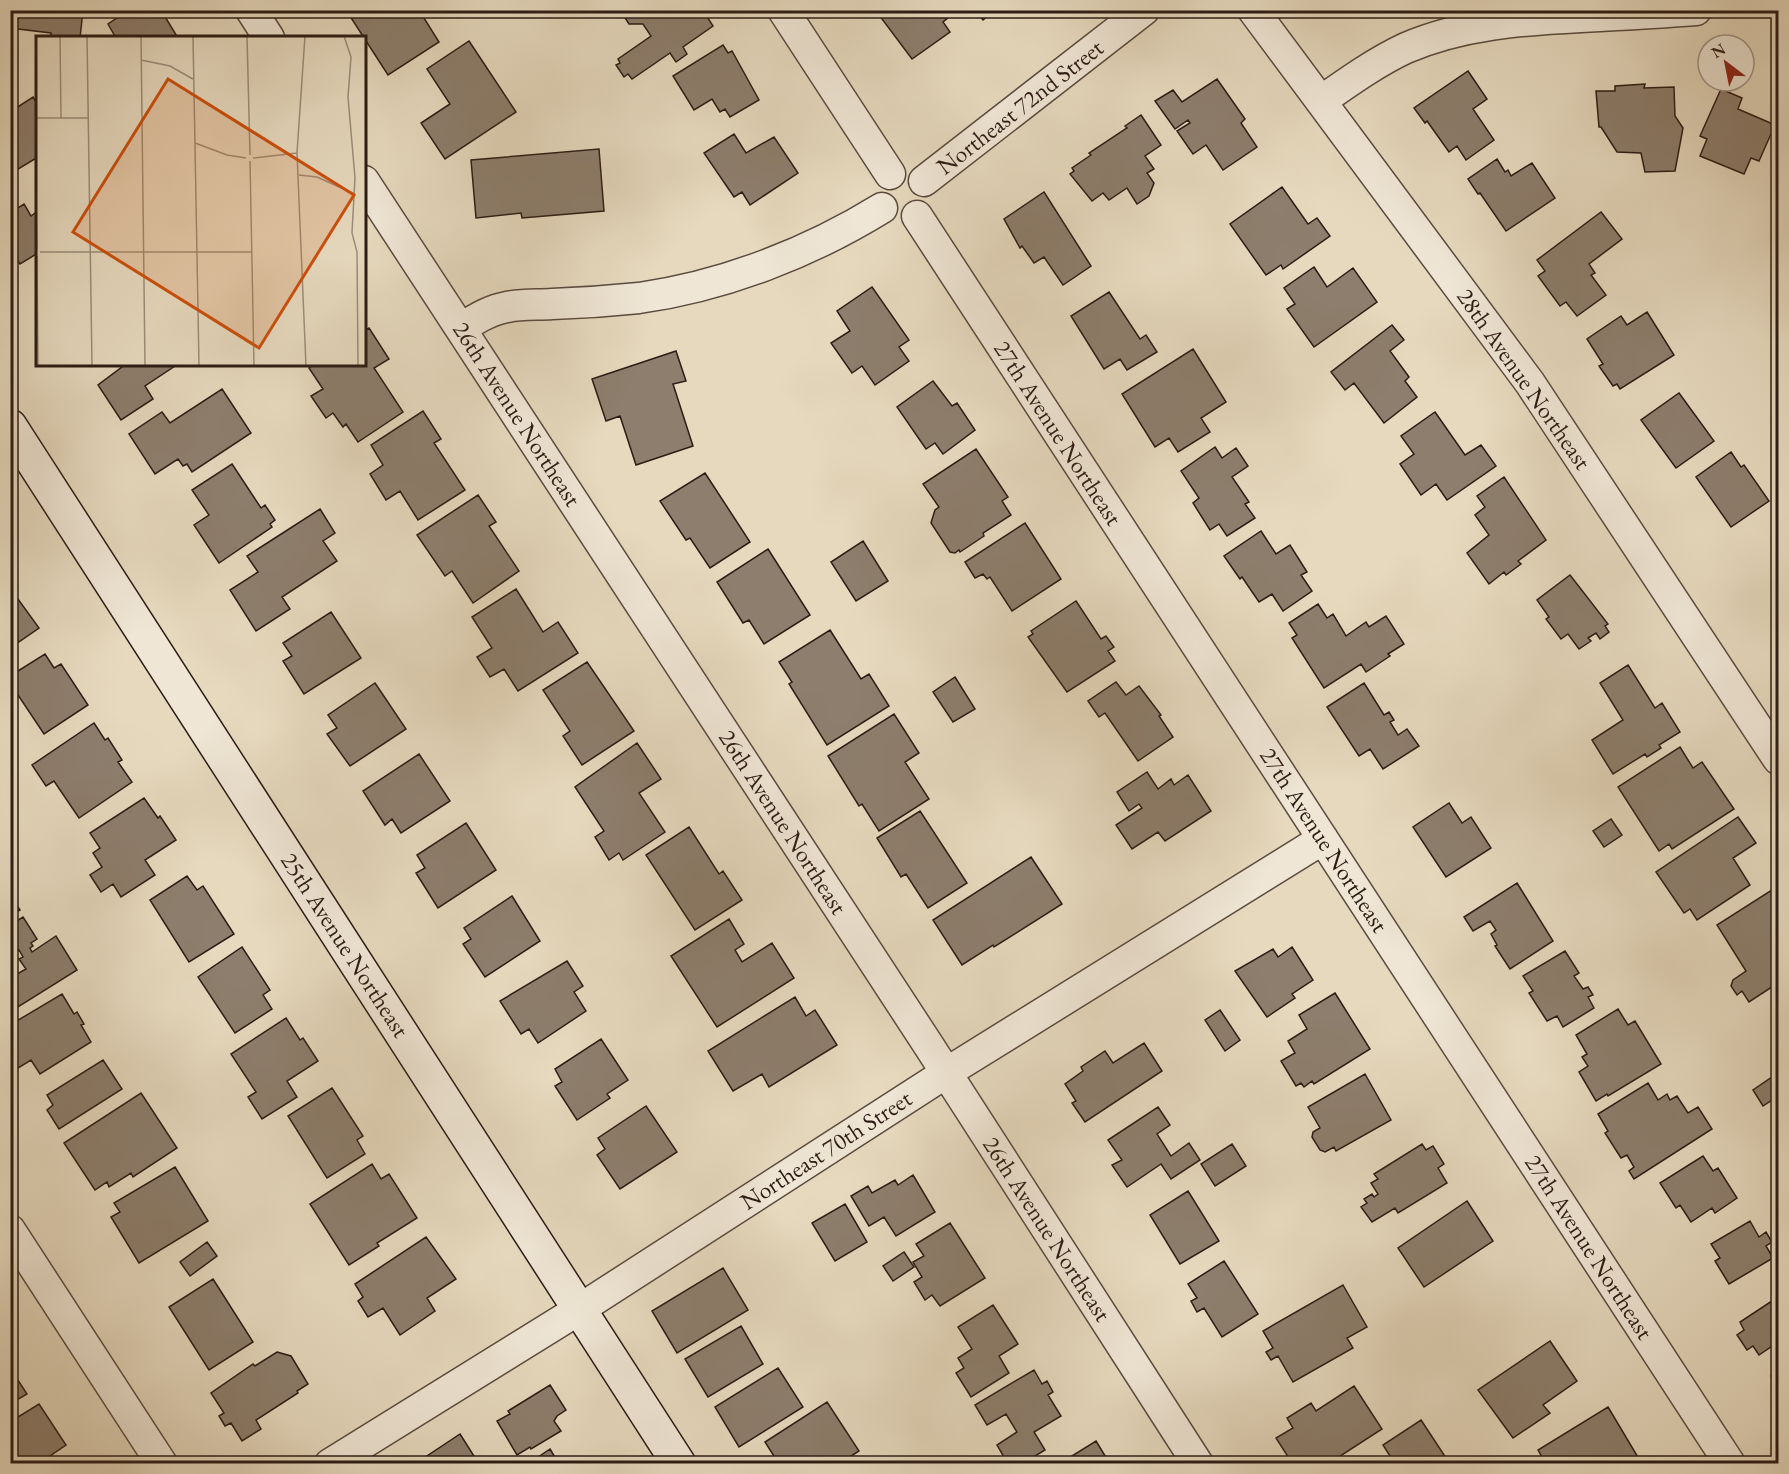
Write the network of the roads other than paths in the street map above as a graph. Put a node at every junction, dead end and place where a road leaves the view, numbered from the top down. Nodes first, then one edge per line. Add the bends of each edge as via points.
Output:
1 (251, 10) edge
2 (783, 10) edge
3 (1144, 10) edge
4 (1253, 10) edge
5 (1696, 10) edge
6 (268, 36) edge
7 (1321, 101) junction
8 (890, 174) junction
9 (924, 181) junction
10 (366, 185) edge
11 (882, 208) junction
12 (917, 216) junction
13 (461, 328) junction
14 (10, 426) edge
15 (1779, 759) edge
16 (1323, 838) junction
17 (946, 1073) junction
18 (10, 1230) edge
19 (580, 1310) junction
20 (162, 1464) edge
21 (330, 1464) edge
22 (679, 1464) edge
23 (1198, 1464) edge
24 (1730, 1464) edge

1 - 6 street
2 - 8 street
3 - 9 street, Northeast 72nd Street
4 - 7 street, 28th Avenue Northeast
5 - 7 street via 1538,19 1452,32 1372,66
7 - 15 street, 28th Avenue Northeast via 1530,383
8 - 9 street via 898,170 915,172
8 - 11 street via 878,195
9 - 12 street via 928,202
10 - 13 street, 26th Avenue Northeast
11 - 12 street via 897,220
11 - 13 street via 834,236 732,276 640,297 507,307
12 - 16 street, 27th Avenue Northeast
13 - 17 street, 26th Avenue Northeast
14 - 19 main road, 25th Avenue Northeast
16 - 17 street, Northeast 70th Street
16 - 24 street, 27th Avenue Northeast
17 - 19 street, Northeast 70th Street
17 - 23 street, 26th Avenue Northeast
18 - 20 street
19 - 21 street, Northeast 70th Street
19 - 22 main road, 25th Avenue Northeast

